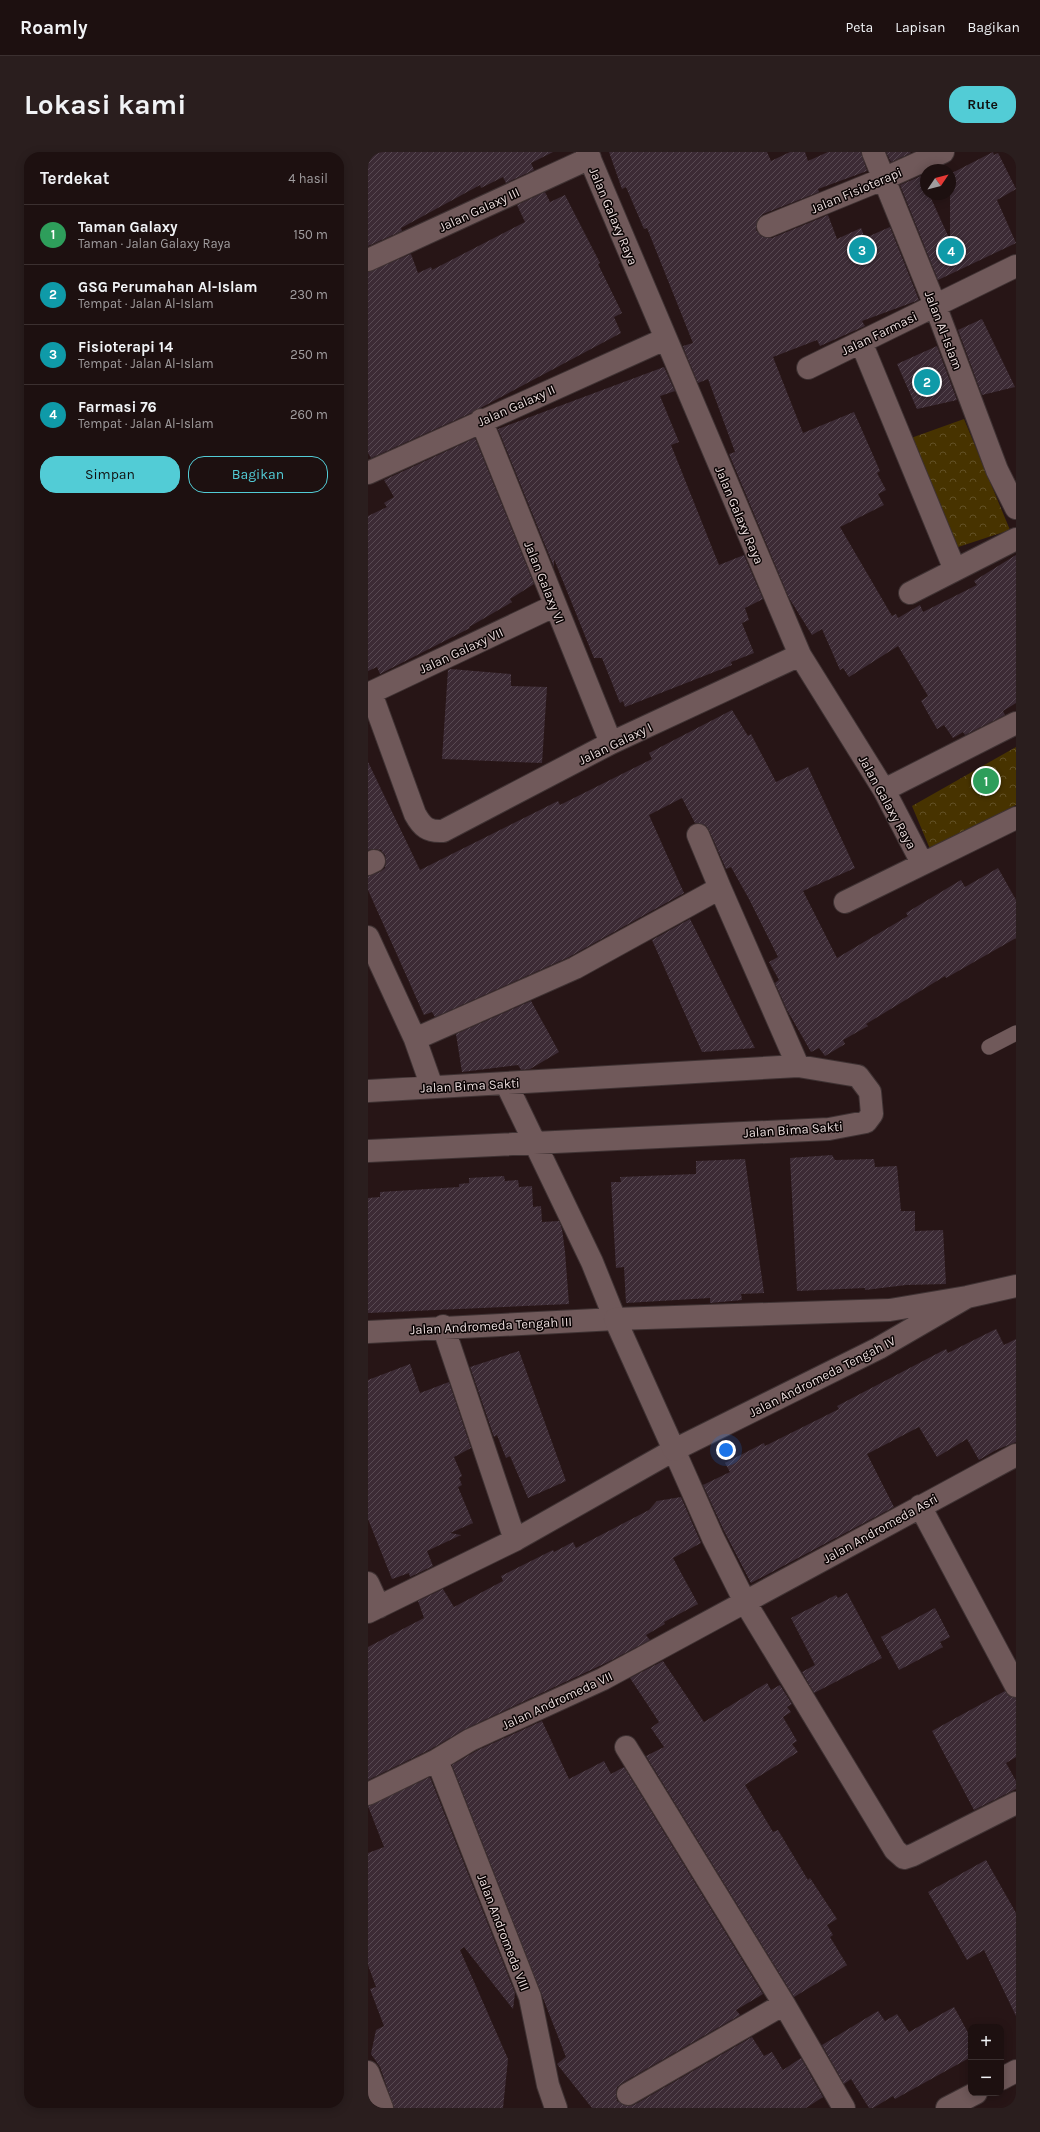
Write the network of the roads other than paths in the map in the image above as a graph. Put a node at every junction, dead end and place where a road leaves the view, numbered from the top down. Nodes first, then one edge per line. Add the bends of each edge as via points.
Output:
1 (873, 152) edge
2 (943, 152) edge
3 (589, 155) edge
4 (883, 179) junction
5 (768, 226) dead end
6 (368, 260) edge
7 (1016, 266) edge
8 (935, 305) junction
9 (665, 339) junction
10 (861, 342) junction
11 (808, 368) dead end
12 (481, 420) junction
13 (368, 473) edge
14 (1016, 508) edge
15 (1016, 539) edge
16 (955, 570) junction
17 (910, 594) dead end
18 (554, 606) junction
19 (800, 654) junction
20 (369, 694) edge
21 (1016, 723) edge
22 (611, 743) junction
23 (884, 790) junction
24 (1016, 818) edge
25 (698, 835) dead end
26 (922, 863) junction
27 (720, 888) junction
28 (845, 902) dead end
29 (368, 937) edge
30 (1016, 1033) edge
31 (415, 1039) junction
32 (990, 1047) dead end
33 (798, 1066) junction
34 (506, 1083) junction
35 (432, 1087) junction
36 (368, 1091) edge
37 (533, 1142) junction
38 (368, 1151) edge
39 (1016, 1286) edge
40 (967, 1297) junction
41 (615, 1319) junction
42 (443, 1326) junction
43 (368, 1332) edge
44 (674, 1450) junction
45 (1016, 1455) edge
46 (920, 1506) junction
47 (515, 1540) junction
48 (368, 1583) edge
49 (745, 1602) junction
50 (373, 1610) edge
51 (1016, 1686) edge
52 (626, 1747) dead end
53 (437, 1760) junction
54 (368, 1794) edge
55 (1016, 1804) edge
56 (784, 2004) junction
57 (1016, 2071) edge
58 (368, 2072) edge
59 (1004, 2077) edge
60 (628, 2094) dead end
61 (382, 2108) edge
62 (556, 2108) edge
63 (844, 2108) edge

1 - 4 street, Jalan Al-Islam
2 - 4 street, Jalan Fisioterapi
3 - 6 street, Jalan Galaxy III
3 - 9 street, Jalan Galaxy Raya
4 - 5 street, Jalan Fisioterapi
4 - 8 street, Jalan Al-Islam
7 - 8 street, Jalan Farmasi
8 - 10 street, Jalan Farmasi
8 - 14 street, Jalan Al-Islam via 997,470
9 - 12 street, Jalan Galaxy II
9 - 19 street, Jalan Galaxy Raya
10 - 11 street, Jalan Farmasi
10 - 16 street
12 - 13 street, Jalan Galaxy II
12 - 18 street, Jalan Galaxy VI
15 - 16 street
16 - 17 street
18 - 20 street, Jalan Galaxy VII
18 - 22 street, Jalan Galaxy VI
19 - 22 street, Jalan Galaxy I
19 - 23 street, Jalan Galaxy Raya
20 - 22 street, Jalan Galaxy I via 415,814 421,824 431,832 443,831
21 - 23 street
23 - 26 street, Jalan Galaxy Raya
24 - 26 street, Jalan Galaxy Raya
25 - 27 street
26 - 28 street, Jalan Galaxy Raya
27 - 31 street via 575,968
27 - 33 street
29 - 31 street
30 - 32 lane
31 - 35 street
33 - 34 street, Jalan Bima Sakti
33 - 37 street, Jalan Bima Sakti via 858,1076 870,1092 872,1114 866,1122 829,1129
34 - 35 street, Jalan Bima Sakti
34 - 37 street
35 - 36 street, Jalan Bima Sakti
37 - 38 street, Jalan Bima Sakti
37 - 41 street via 592,1262
39 - 40 street
40 - 41 street, Jalan Andromeda Tengah III via 890,1310
40 - 44 street, Jalan Andromeda Tengah IV via 879,1348
41 - 42 street, Jalan Andromeda Tengah III
41 - 44 street
42 - 43 street, Jalan Andromeda Tengah III
42 - 47 street
44 - 47 street, Jalan Andromeda Tengah IV
44 - 49 street
45 - 46 street, Jalan Andromeda Asri
46 - 49 street, Jalan Andromeda Asri
46 - 51 street
47 - 50 street, Jalan Andromeda Tengah IV
48 - 50 street
49 - 53 street, Jalan Andromeda VII via 603,1679 470,1740
49 - 55 street via 896,1850 904,1858 913,1856
52 - 56 street
53 - 54 street, Jalan Andromeda VII
53 - 62 street, Jalan Andromeda VIII via 530,1998 548,2085
56 - 60 street
56 - 63 street
57 - 59 street
58 - 61 street

